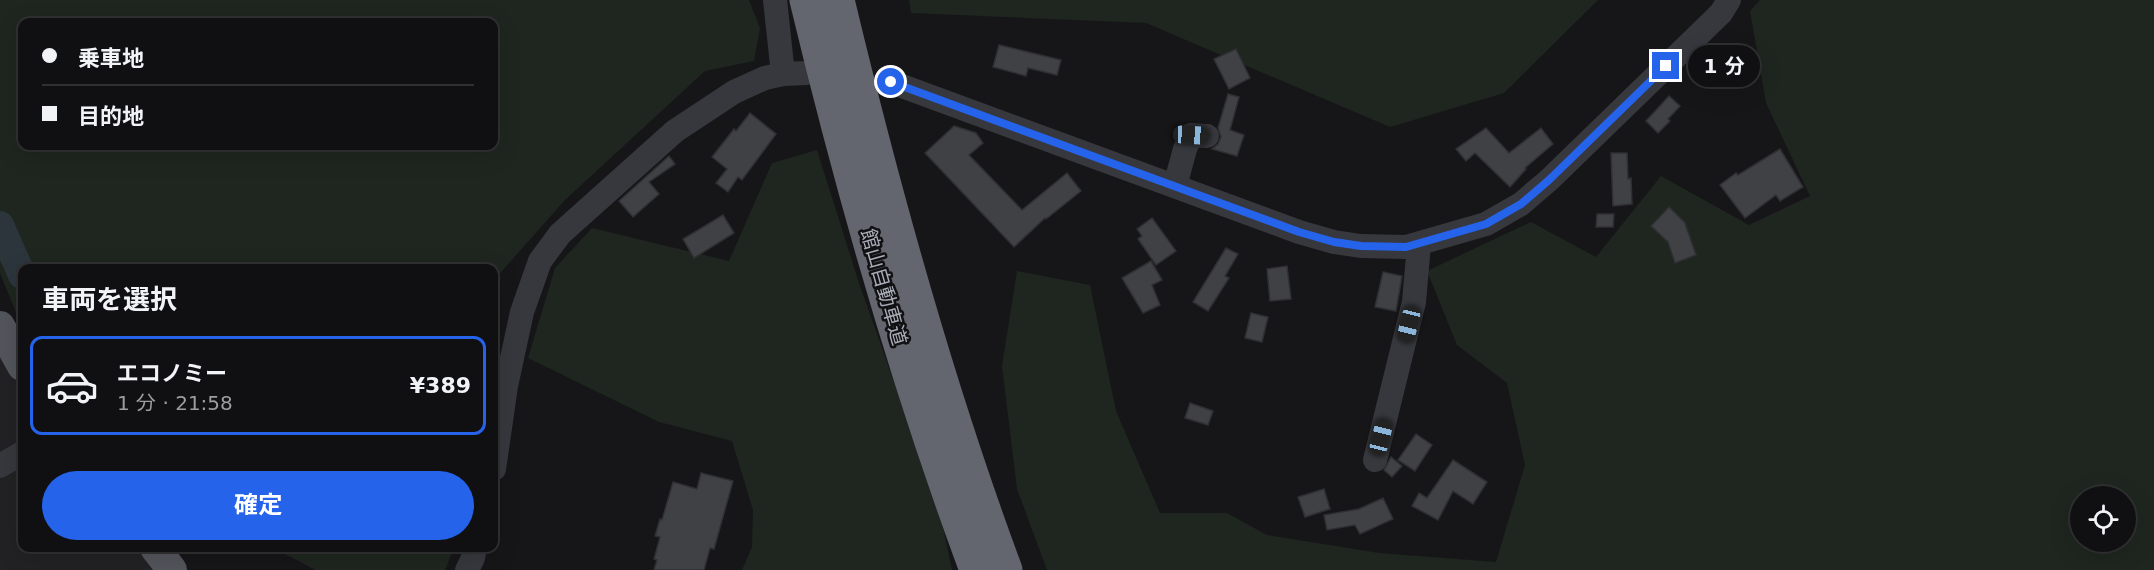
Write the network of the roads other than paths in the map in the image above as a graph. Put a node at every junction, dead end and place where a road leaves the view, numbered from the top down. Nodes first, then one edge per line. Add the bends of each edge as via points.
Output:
1 (775, 0) edge
2 (806, 0) edge
3 (838, 0) edge
4 (1729, 0) edge
5 (891, 82) dead end
6 (1207, 136) dead end
7 (1175, 186) junction
8 (1419, 244) junction
9 (0, 326) edge
10 (18, 359) edge
11 (498, 441) edge
12 (18, 455) edge
13 (1375, 460) dead end
14 (0, 466) edge
15 (158, 552) edge
16 (474, 552) edge
17 (172, 570) edge
18 (466, 570) edge
19 (976, 570) edge
20 (1006, 570) edge

1 - 11 street via 795,73 765,78 734,92 675,131 560,234 540,261 522,312
2 - 19 highway, 館山自動車道 via 895,327
3 - 20 highway, 館山自動車道 via 926,330
4 - 8 street via 1721,13 1521,204 1486,224
5 - 7 street
6 - 7 street via 1191,135
7 - 8 street via 1334,242 1361,246
8 - 13 street via 1414,302
9 - 10 main road
12 - 14 street
15 - 17 main road
16 - 18 street

